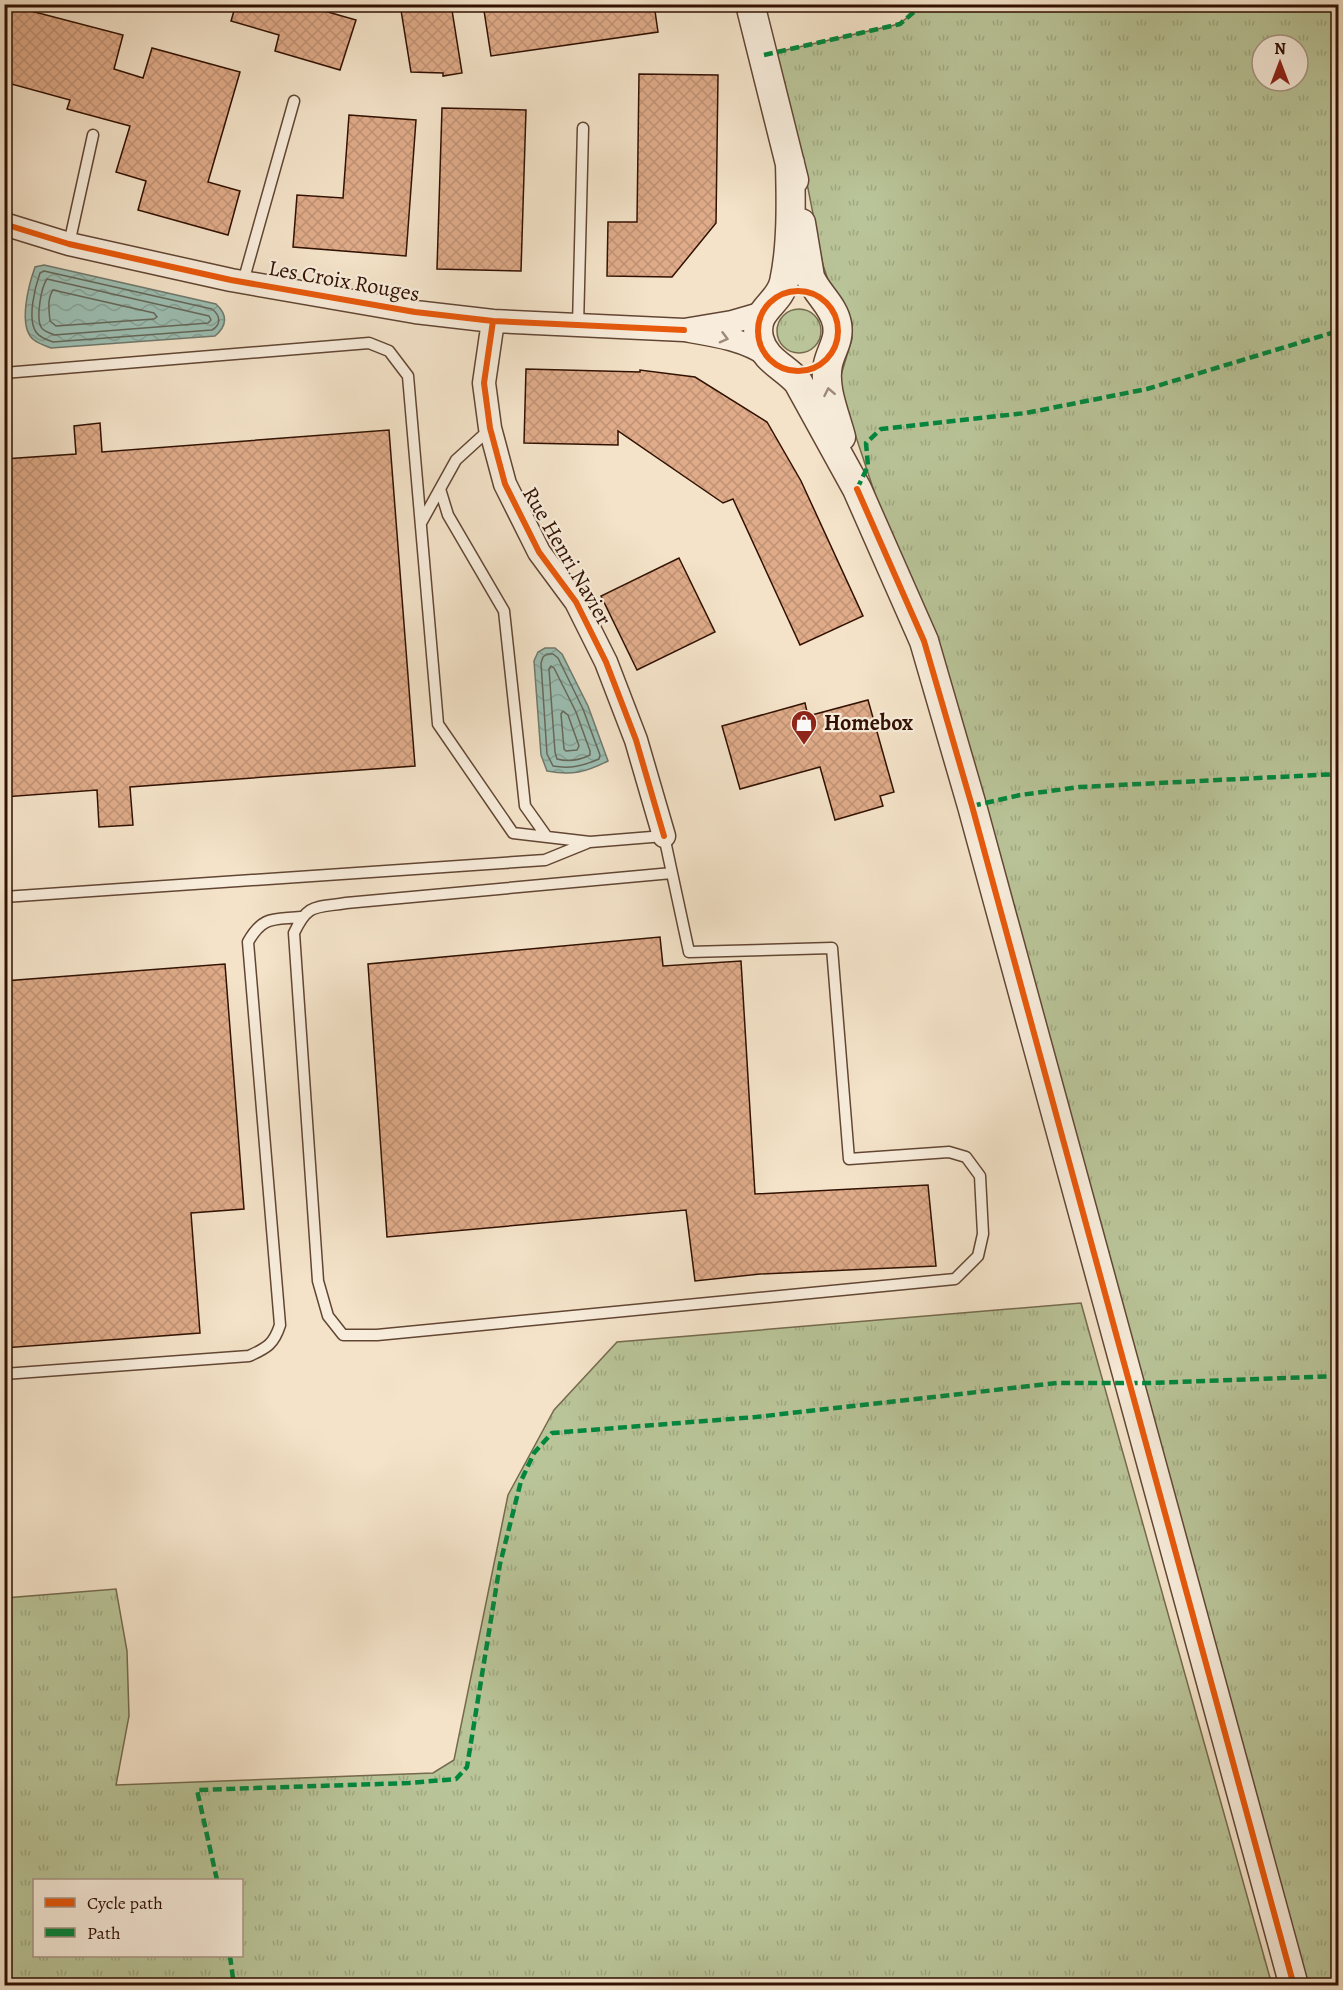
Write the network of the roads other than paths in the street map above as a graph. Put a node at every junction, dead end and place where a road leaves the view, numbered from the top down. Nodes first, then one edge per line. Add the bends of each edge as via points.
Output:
1 (750, 4) edge
2 (294, 101) dead end
3 (584, 128) dead end
4 (93, 135) dead end
5 (790, 163) junction
6 (4, 224) edge
7 (69, 244) junction
8 (243, 282) junction
9 (824, 301) junction
10 (769, 305) junction
11 (493, 321) junction
12 (578, 326) junction
13 (684, 330) junction
14 (831, 354) junction
15 (776, 362) junction
16 (4, 373) edge
17 (490, 428) junction
18 (440, 489) junction
19 (857, 489) junction
20 (421, 523) junction
21 (664, 836) junction
22 (547, 837) junction
23 (590, 842) junction
24 (672, 873) junction
25 (4, 897) edge
26 (301, 917) junction
27 (4, 1374) edge
28 (1294, 1986) edge

1 - 5 street
2 - 8 lane
3 - 12 lane
4 - 7 lane
5 - 9 street via 810,277
5 - 10 street via 786,272 782,289
6 - 7 street, Les Croix Rouges
7 - 8 street, Les Croix Rouges
8 - 11 street, Les Croix Rouges via 415,312
9 - 10 street via 801,291 788,292
9 - 14 street via 833,311 838,329
10 - 13 street, Les Croix Rouges via 732,322
10 - 15 street via 758,332 761,345
11 - 12 street, Les Croix Rouges
11 - 17 street, Rue Henri Navier via 484,383
12 - 13 street, Les Croix Rouges
13 -> 15 street, Les Croix Rouges via 743,343
14 - 15 street via 809,369 796,370
19 -> 14 street via 828,390
15 - 19 street via 802,389
16 - 20 lane via 369,343 389,351 408,376
17 - 18 lane via 456,460
17 - 21 street, Rue Henri Navier via 505,484 539,552 576,602 606,662 636,740
18 - 20 lane
18 - 22 lane via 448,515 504,611 525,806
19 - 28 street via 924,641
20 - 22 lane via 438,724 513,833
21 - 23 lane
21 - 24 lane
22 - 23 lane
23 - 25 lane via 545,860
24 - 26 lane via 346,903 311,908
24 - 26 lane via 690,952 832,948 849,1159 949,1152 966,1157 980,1176 983,1234 978,1256 955,1279 377,1335 343,1335 328,1316 318,1281 294,933
26 - 27 lane via 263,922 248,942 280,1325 276,1338 249,1356

